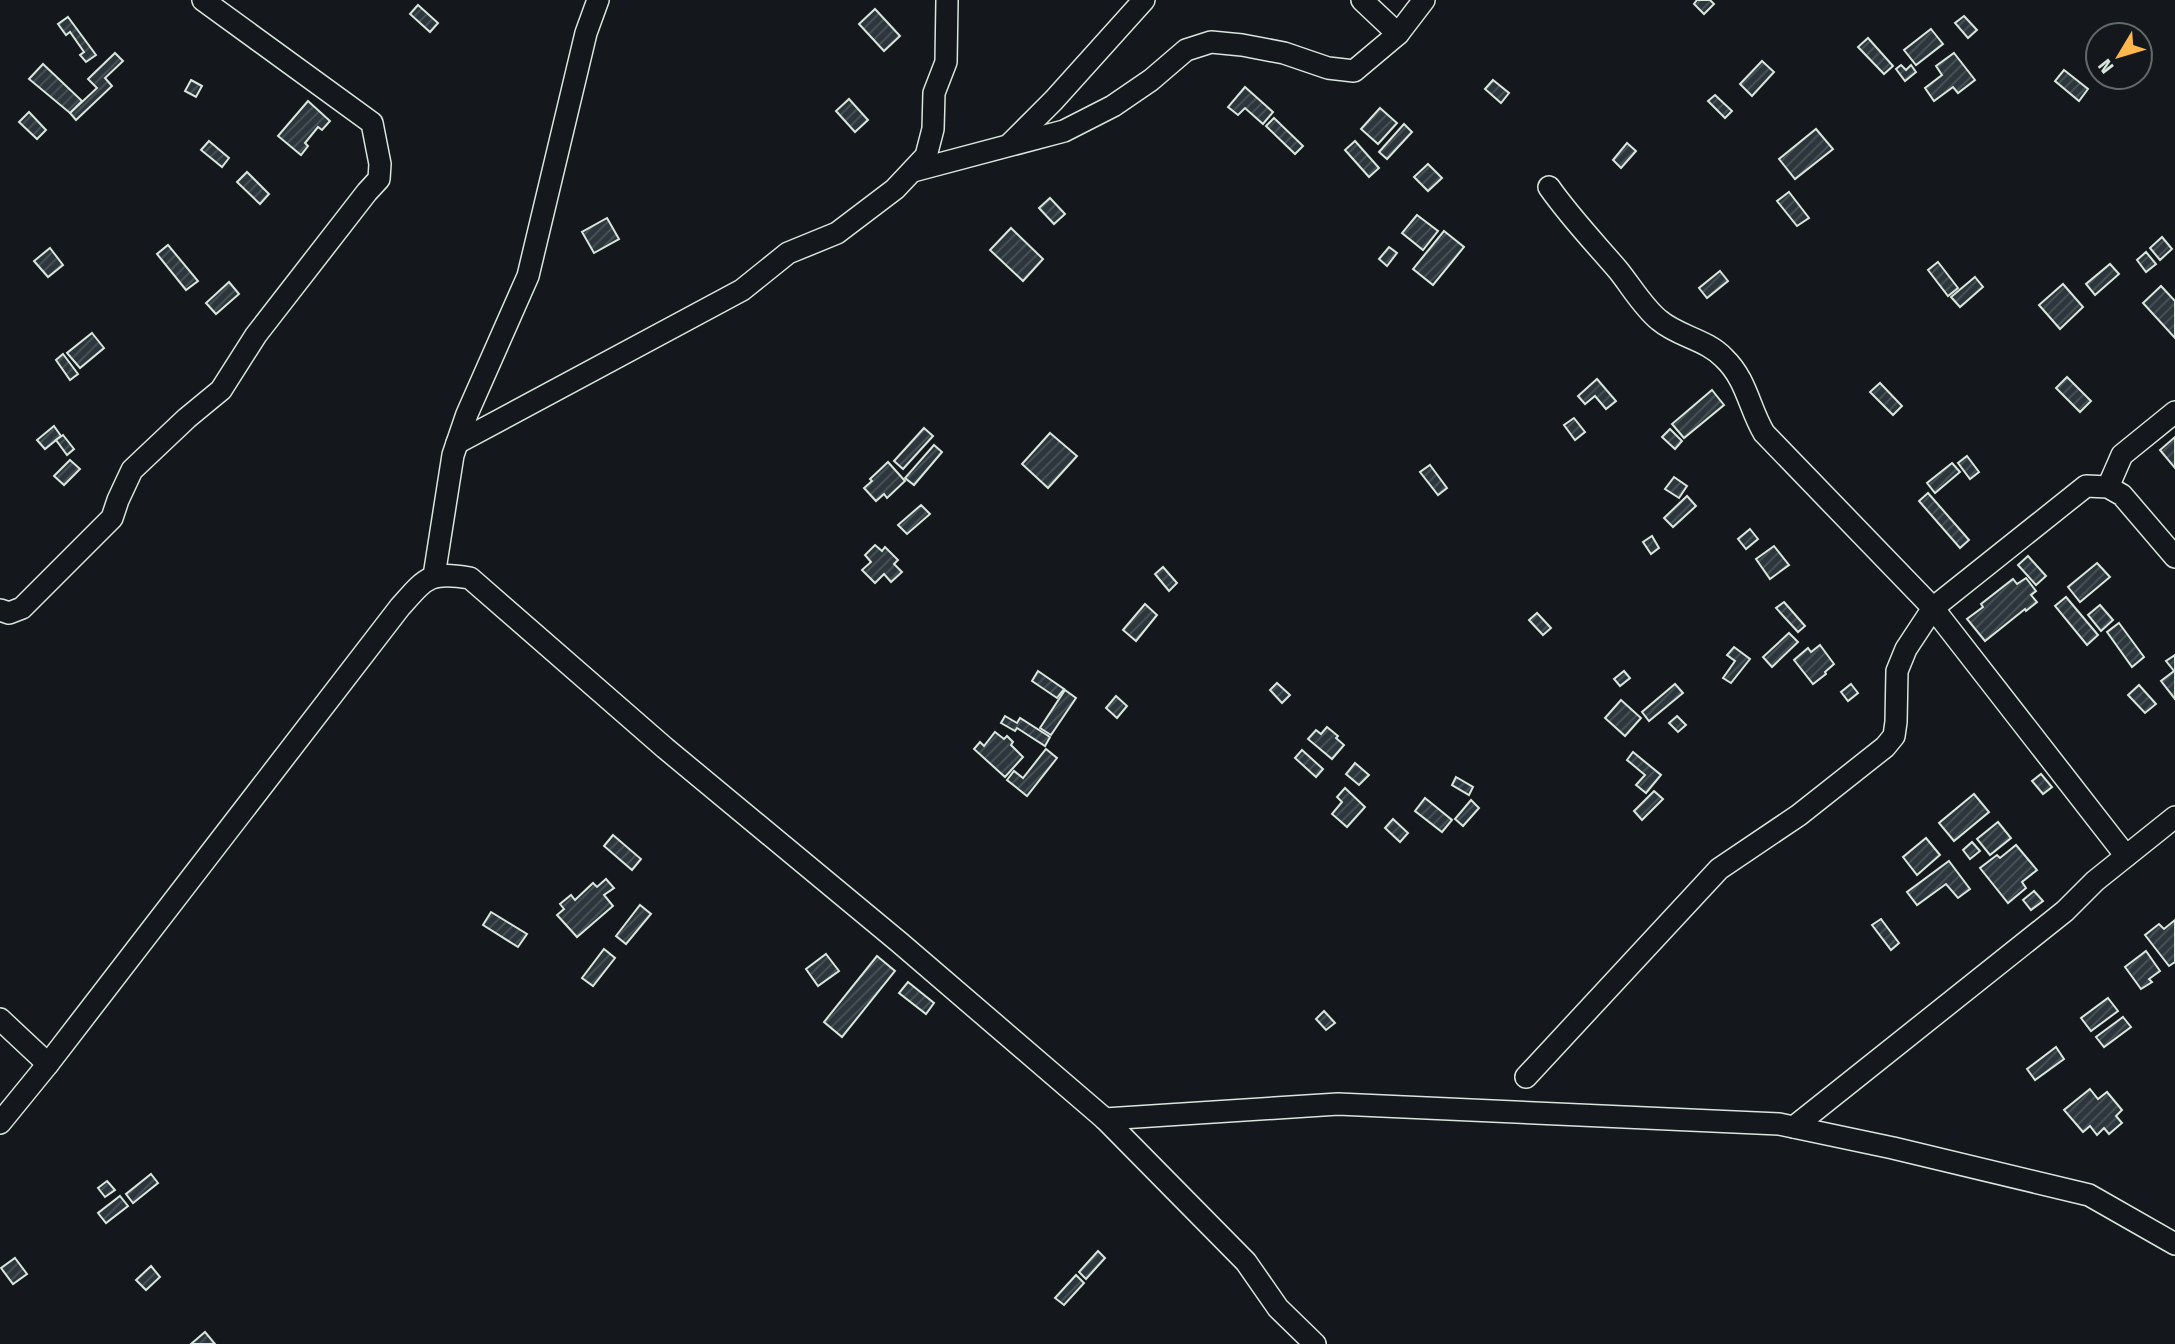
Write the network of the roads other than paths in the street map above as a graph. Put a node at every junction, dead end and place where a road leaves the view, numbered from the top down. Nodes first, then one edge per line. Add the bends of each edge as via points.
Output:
1 (203, 0) edge
2 (598, 0) edge
3 (947, 0) edge
4 (1144, 0) edge
5 (1362, 0) edge
6 (1424, 0) edge
7 (1398, 34) junction
8 (1010, 144) junction
9 (913, 171) junction
10 (1549, 187) dead end
11 (2175, 412) edge
12 (457, 443) junction
13 (2108, 487) junction
14 (2175, 557) edge
15 (434, 576) junction
16 (1933, 608) junction
17 (0, 610) edge
18 (2175, 817) edge
19 (2126, 856) junction
20 (0, 1019) edge
21 (48, 1064) junction
22 (1526, 1077) dead end
23 (1105, 1119) junction
24 (0, 1123) edge
25 (1794, 1127) junction
26 (2175, 1244) edge
27 (1315, 1344) edge

1 - 17 street via 372,123 379,179 256,335 221,390 132,470 112,518 22,608 9,613
2 - 12 street via 586,33 528,276
3 - 9 street via 946,62 934,93 933,129 926,156
4 - 8 street
5 - 7 street
6 - 7 street
7 - 8 street via 1354,71 1328,68 1284,53 1211,42 1186,50 1122,100 1088,119 1064,131
8 - 9 street
9 - 12 street via 837,233 788,253 742,290
10 - 16 street via 1659,320 1725,358 1749,394 1764,433
11 - 13 street via 2122,455
12 - 15 street
13 - 14 street via 2122,495
13 - 16 street via 2087,485
15 - 21 street via 400,607
15 - 23 street via 470,578
16 - 19 street
16 - 22 street via 1897,671 1894,736 1885,747 1799,815 1719,869
18 - 19 street
19 - 25 street via 2065,911
20 - 21 street
21 - 24 street
23 - 25 street via 1338,1104
23 - 27 street via 1246,1262 1278,1308
25 - 26 street via 2089,1195

